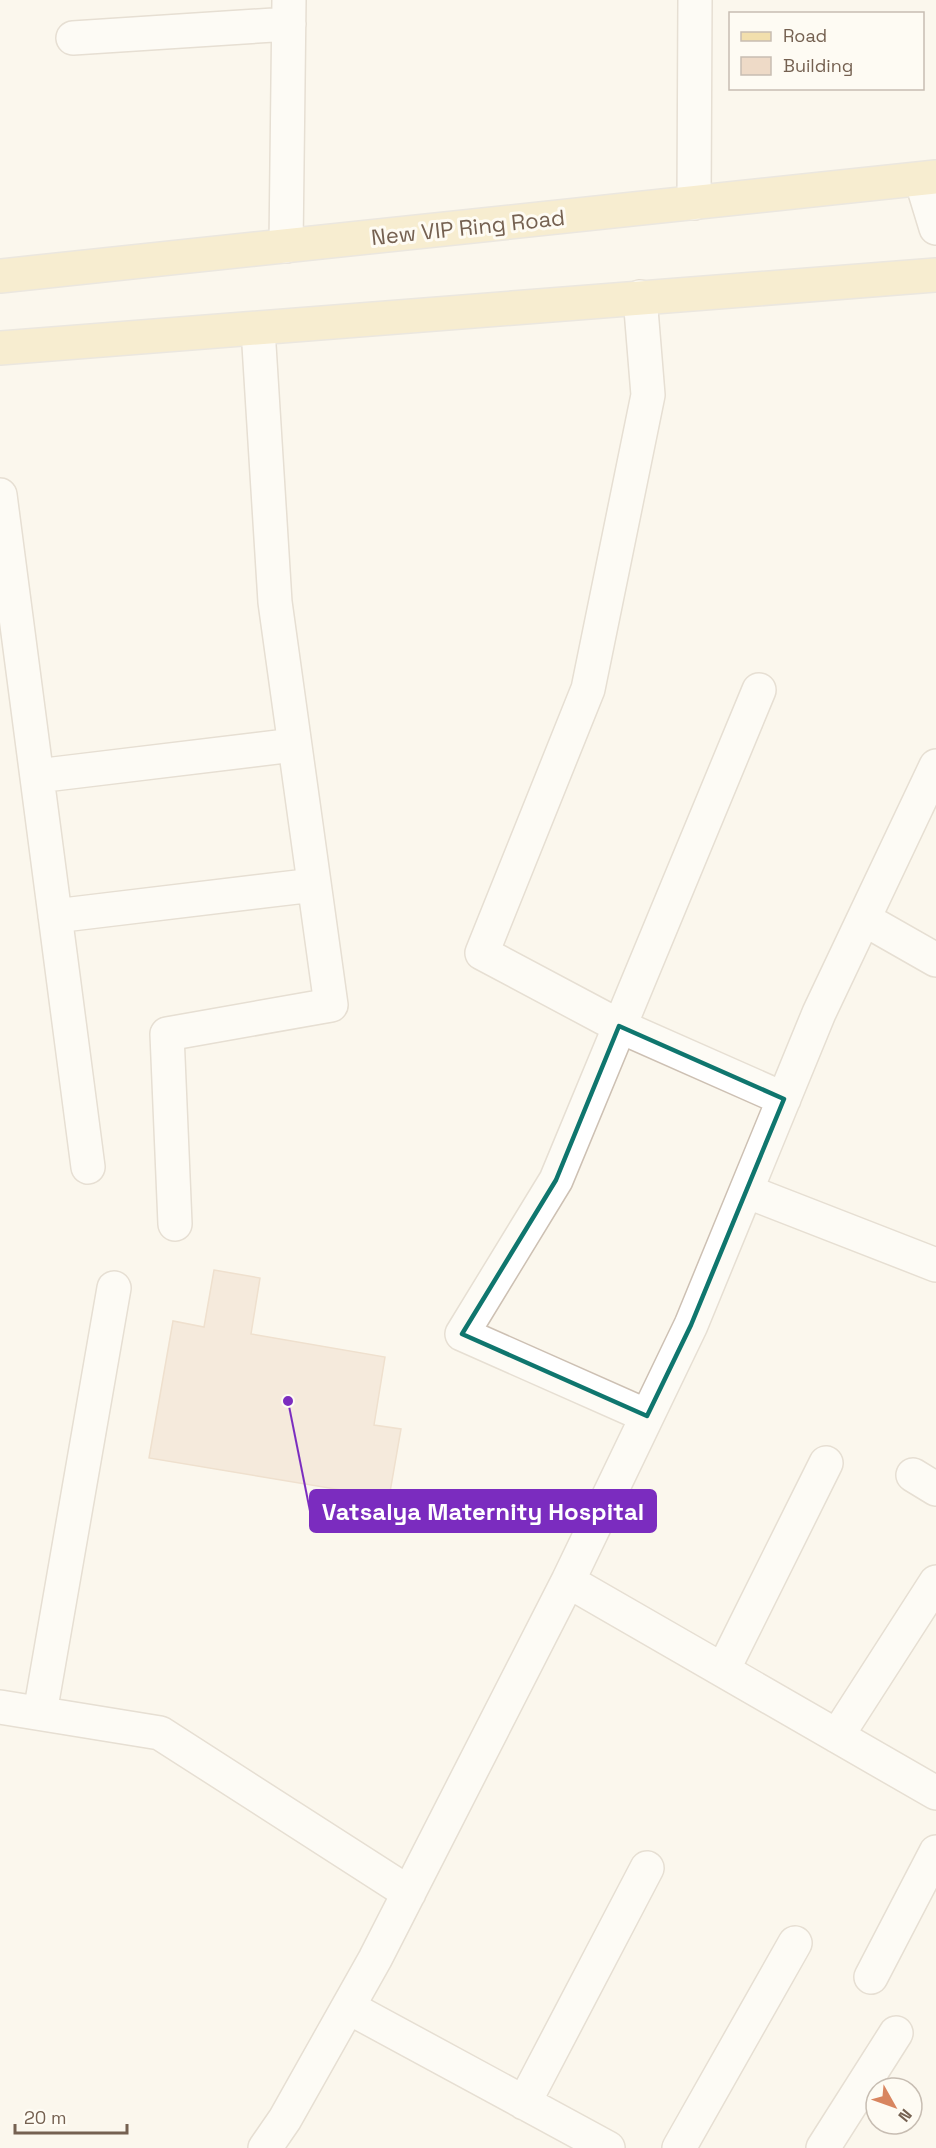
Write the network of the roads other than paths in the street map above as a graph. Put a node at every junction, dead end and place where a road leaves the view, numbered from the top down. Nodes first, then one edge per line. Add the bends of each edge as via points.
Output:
1 (695, 0) edge
2 (289, 12) edge
3 (73, 38) dead end
4 (928, 178) edge
5 (694, 203) junction
6 (936, 228) edge
7 (286, 246) junction
8 (936, 275) edge
9 (0, 276) edge
10 (640, 297) junction
11 (258, 328) junction
12 (0, 348) edge
13 (0, 495) edge
14 (759, 690) dead end
15 (294, 745) junction
16 (936, 766) edge
17 (37, 776) junction
18 (314, 885) junction
19 (55, 916) junction
20 (864, 919) junction
21 (936, 960) edge
22 (619, 1026) junction
23 (784, 1099) junction
24 (88, 1167) dead end
25 (746, 1191) junction
26 (175, 1224) dead end
27 (936, 1265) edge
28 (114, 1288) dead end
29 (647, 1416) junction
30 (826, 1463) dead end
31 (568, 1581) junction
32 (936, 1582) edge
33 (723, 1670) junction
34 (0, 1707) edge
35 (40, 1713) junction
36 (837, 1736) junction
37 (936, 1793) edge
38 (936, 1852) edge
39 (647, 1868) dead end
40 (409, 1893) junction
41 (795, 1943) dead end
42 (871, 1977) dead end
43 (348, 2007) junction
44 (896, 2033) dead end
45 (524, 2103) junction
46 (265, 2148) edge
47 (608, 2148) edge
48 (679, 2148) edge
49 (823, 2148) edge

1 - 5 street
2 - 3 street
2 - 7 street
4 - 5 main road, New VIP Ring Road
4 - 6 street
5 - 7 main road, New VIP Ring Road
7 - 9 main road, New VIP Ring Road
8 - 10 main road
10 - 11 main road
10 - 22 street via 648,395 588,689 482,953
11 - 12 main road
11 - 15 street via 274,602
13 - 17 street
14 - 22 street
15 - 17 street
15 - 18 street
16 - 20 street
17 - 19 street
18 - 19 street
18 - 26 street via 331,1005 167,1034
19 - 24 street
20 - 21 street
20 - 23 street
22 - 23 street
22 - 29 street via 556,1180 462,1334
23 - 25 street
25 - 27 street
25 - 29 street via 691,1325
28 - 35 street
29 - 31 street
30 - 33 street
31 - 33 street
31 - 40 street
32 - 36 street
33 - 36 street
34 - 35 street
35 - 40 street via 160,1733
36 - 37 street
38 - 42 street
39 - 45 street
40 - 43 street
41 - 48 street
43 - 45 street
43 - 46 street
44 - 49 street
45 - 47 street

